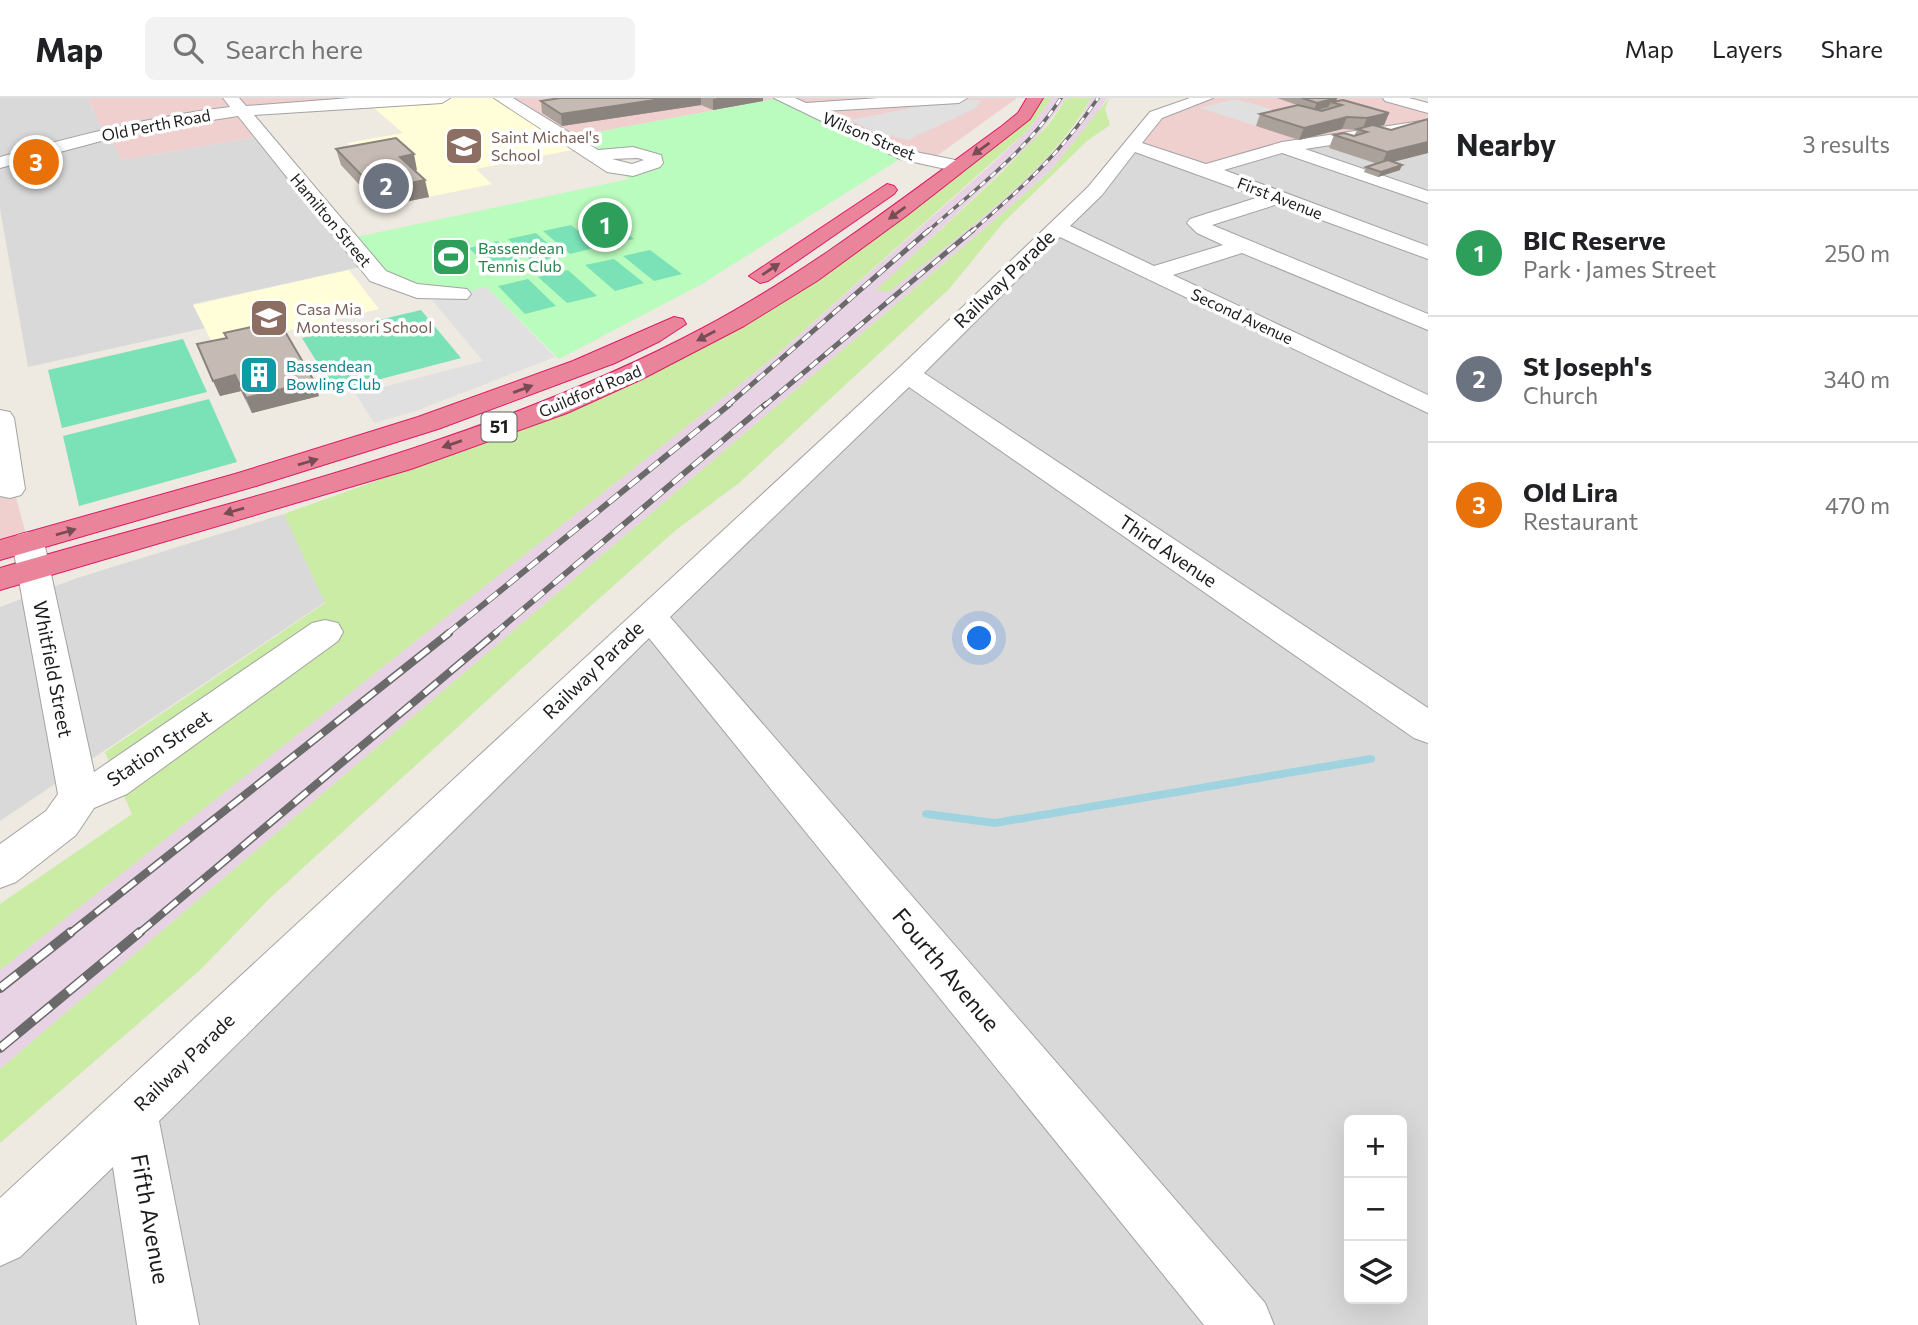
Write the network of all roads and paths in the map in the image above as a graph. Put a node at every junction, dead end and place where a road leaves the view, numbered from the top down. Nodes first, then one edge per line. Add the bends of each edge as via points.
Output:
1 (376, 98) edge
2 (442, 98) edge
3 (502, 98) edge
4 (782, 98) edge
5 (959, 98) edge
6 (1035, 98) edge
7 (1205, 98) edge
8 (1391, 98) edge
9 (1411, 98) edge
10 (1187, 101) edge
11 (237, 105) edge
12 (1428, 107) edge
13 (803, 108) junction
14 (1428, 125) edge
15 (1132, 146) junction
16 (1282, 147) junction
17 (594, 156) dead end
18 (954, 156) junction
19 (0, 158) edge
20 (931, 160) junction
21 (0, 163) edge
22 (1205, 170) junction
23 (1278, 197) junction
24 (1428, 197) edge
25 (1056, 228) junction
26 (1244, 246) junction
27 (1428, 253) edge
28 (1152, 274) junction
29 (735, 291) dead end
30 (459, 294) dead end
31 (702, 309) dead end
32 (1428, 323) edge
33 (908, 374) junction
34 (1428, 405) edge
35 (0, 418) edge
36 (10, 489) dead end
37 (15, 560) edge
38 (650, 616) junction
39 (325, 632) dead end
40 (1428, 728) edge
41 (79, 796) junction
42 (0, 869) edge
43 (131, 1113) junction
44 (0, 1237) edge
45 (168, 1325) edge
46 (1243, 1325) edge

1 - 11 street, Old Perth Road
2 - 11 street, Old Perth Road
3 - 17 street
4 - 13 street, Wilson Street
5 - 13 street
6 -> 18 highway, Guildford Road / 51 via 1008,130
7 - 10 street, Railway Parade
8 - 12 street
9 - 12 street
10 - 15 street, Railway Parade via 1156,107 1154,118
11 - 19 street, Old Perth Road via 127,124
11 - 21 street, Old Perth Road
11 - 30 street, Hamilton Street via 377,276 420,294
13 - 20 street, Wilson Street via 906,155
14 - 16 street
15 - 22 street, First Avenue
15 - 25 street, Railway Parade
16 - 22 street
16 - 24 street
18 - 20 street, Wilson Street
18 -> 37 highway, Guildford Road / 51 via 831,262 714,332 632,374 393,465
29 -> 20 highway
22 - 23 street, First Avenue
23 - 26 street via 1197,223
23 - 27 street, First Avenue
25 - 28 street, Second Avenue
25 - 33 street, Railway Parade
26 - 28 street
26 - 32 street
28 - 34 street, Second Avenue
37 -> 31 highway, Guildford Road / 51 via 575,370
33 - 38 street, Railway Parade
33 - 40 street, Third Avenue
35 - 36 street
37 - 41 street, Whitfield Street
38 - 43 street, Railway Parade
38 - 46 street, Fourth Avenue
39 - 41 street, Station Street via 112,782
41 - 42 street via 61,823
43 - 44 street, Railway Parade
43 - 45 street, Fifth Avenue

